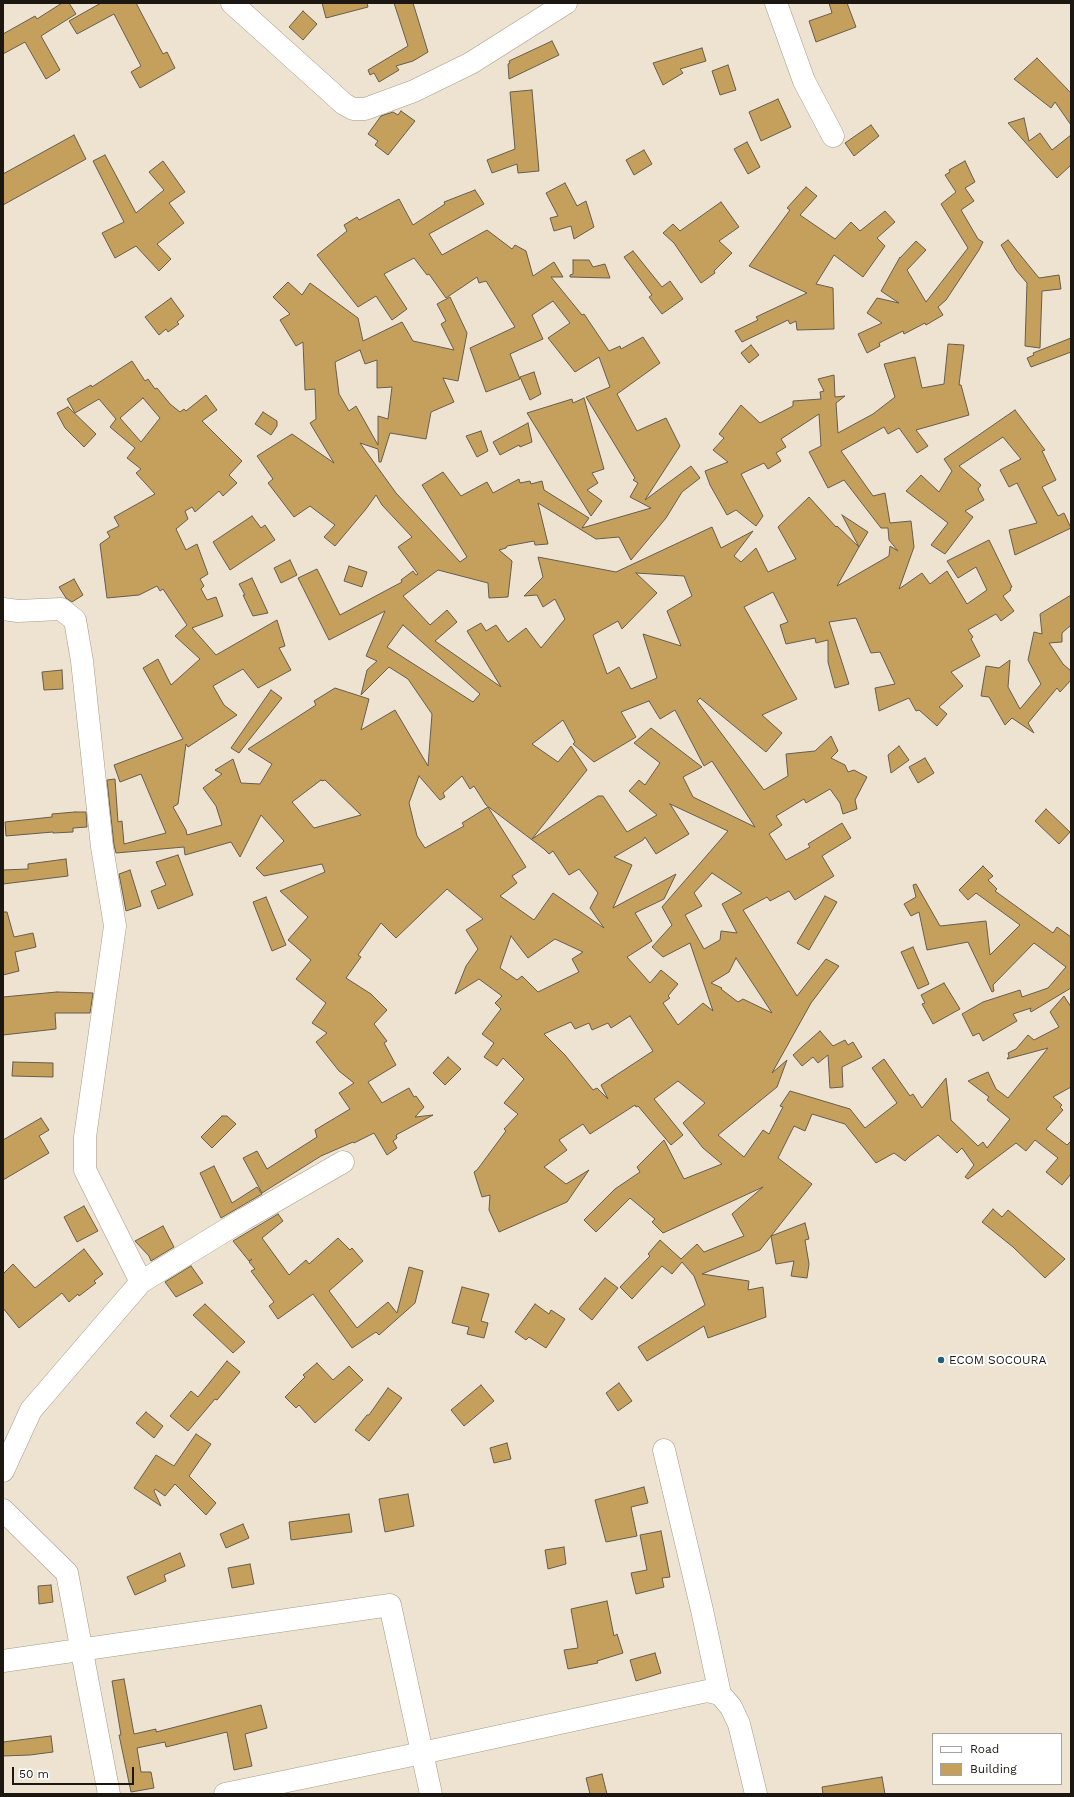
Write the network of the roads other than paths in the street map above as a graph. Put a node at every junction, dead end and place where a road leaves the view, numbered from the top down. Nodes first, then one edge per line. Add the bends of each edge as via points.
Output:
1 (232, 3) edge
2 (566, 3) edge
3 (776, 3) edge
4 (833, 136) dead end
5 (3, 609) edge
6 (343, 1162) dead end
7 (140, 1282) junction
8 (664, 1450) dead end
9 (3, 1471) edge
10 (3, 1510) edge
11 (82, 1651) junction
12 (3, 1661) edge
13 (720, 1694) junction
14 (422, 1753) junction
15 (109, 1794) edge
16 (225, 1794) edge
17 (431, 1794) edge
18 (756, 1794) edge

1 - 2 street via 344,104 353,109 365,109 414,91 471,63
3 - 4 street via 804,81
5 - 7 street via 61,609 75,620 114,926 85,1138 85,1170
6 - 7 street
7 - 9 street via 31,1410
8 - 13 street
10 - 11 street via 67,1573
11 - 12 street
11 - 14 street via 390,1605
11 - 15 street
13 - 14 street via 707,1691
13 - 18 street via 731,1707 739,1724
14 - 16 street
14 - 17 street

